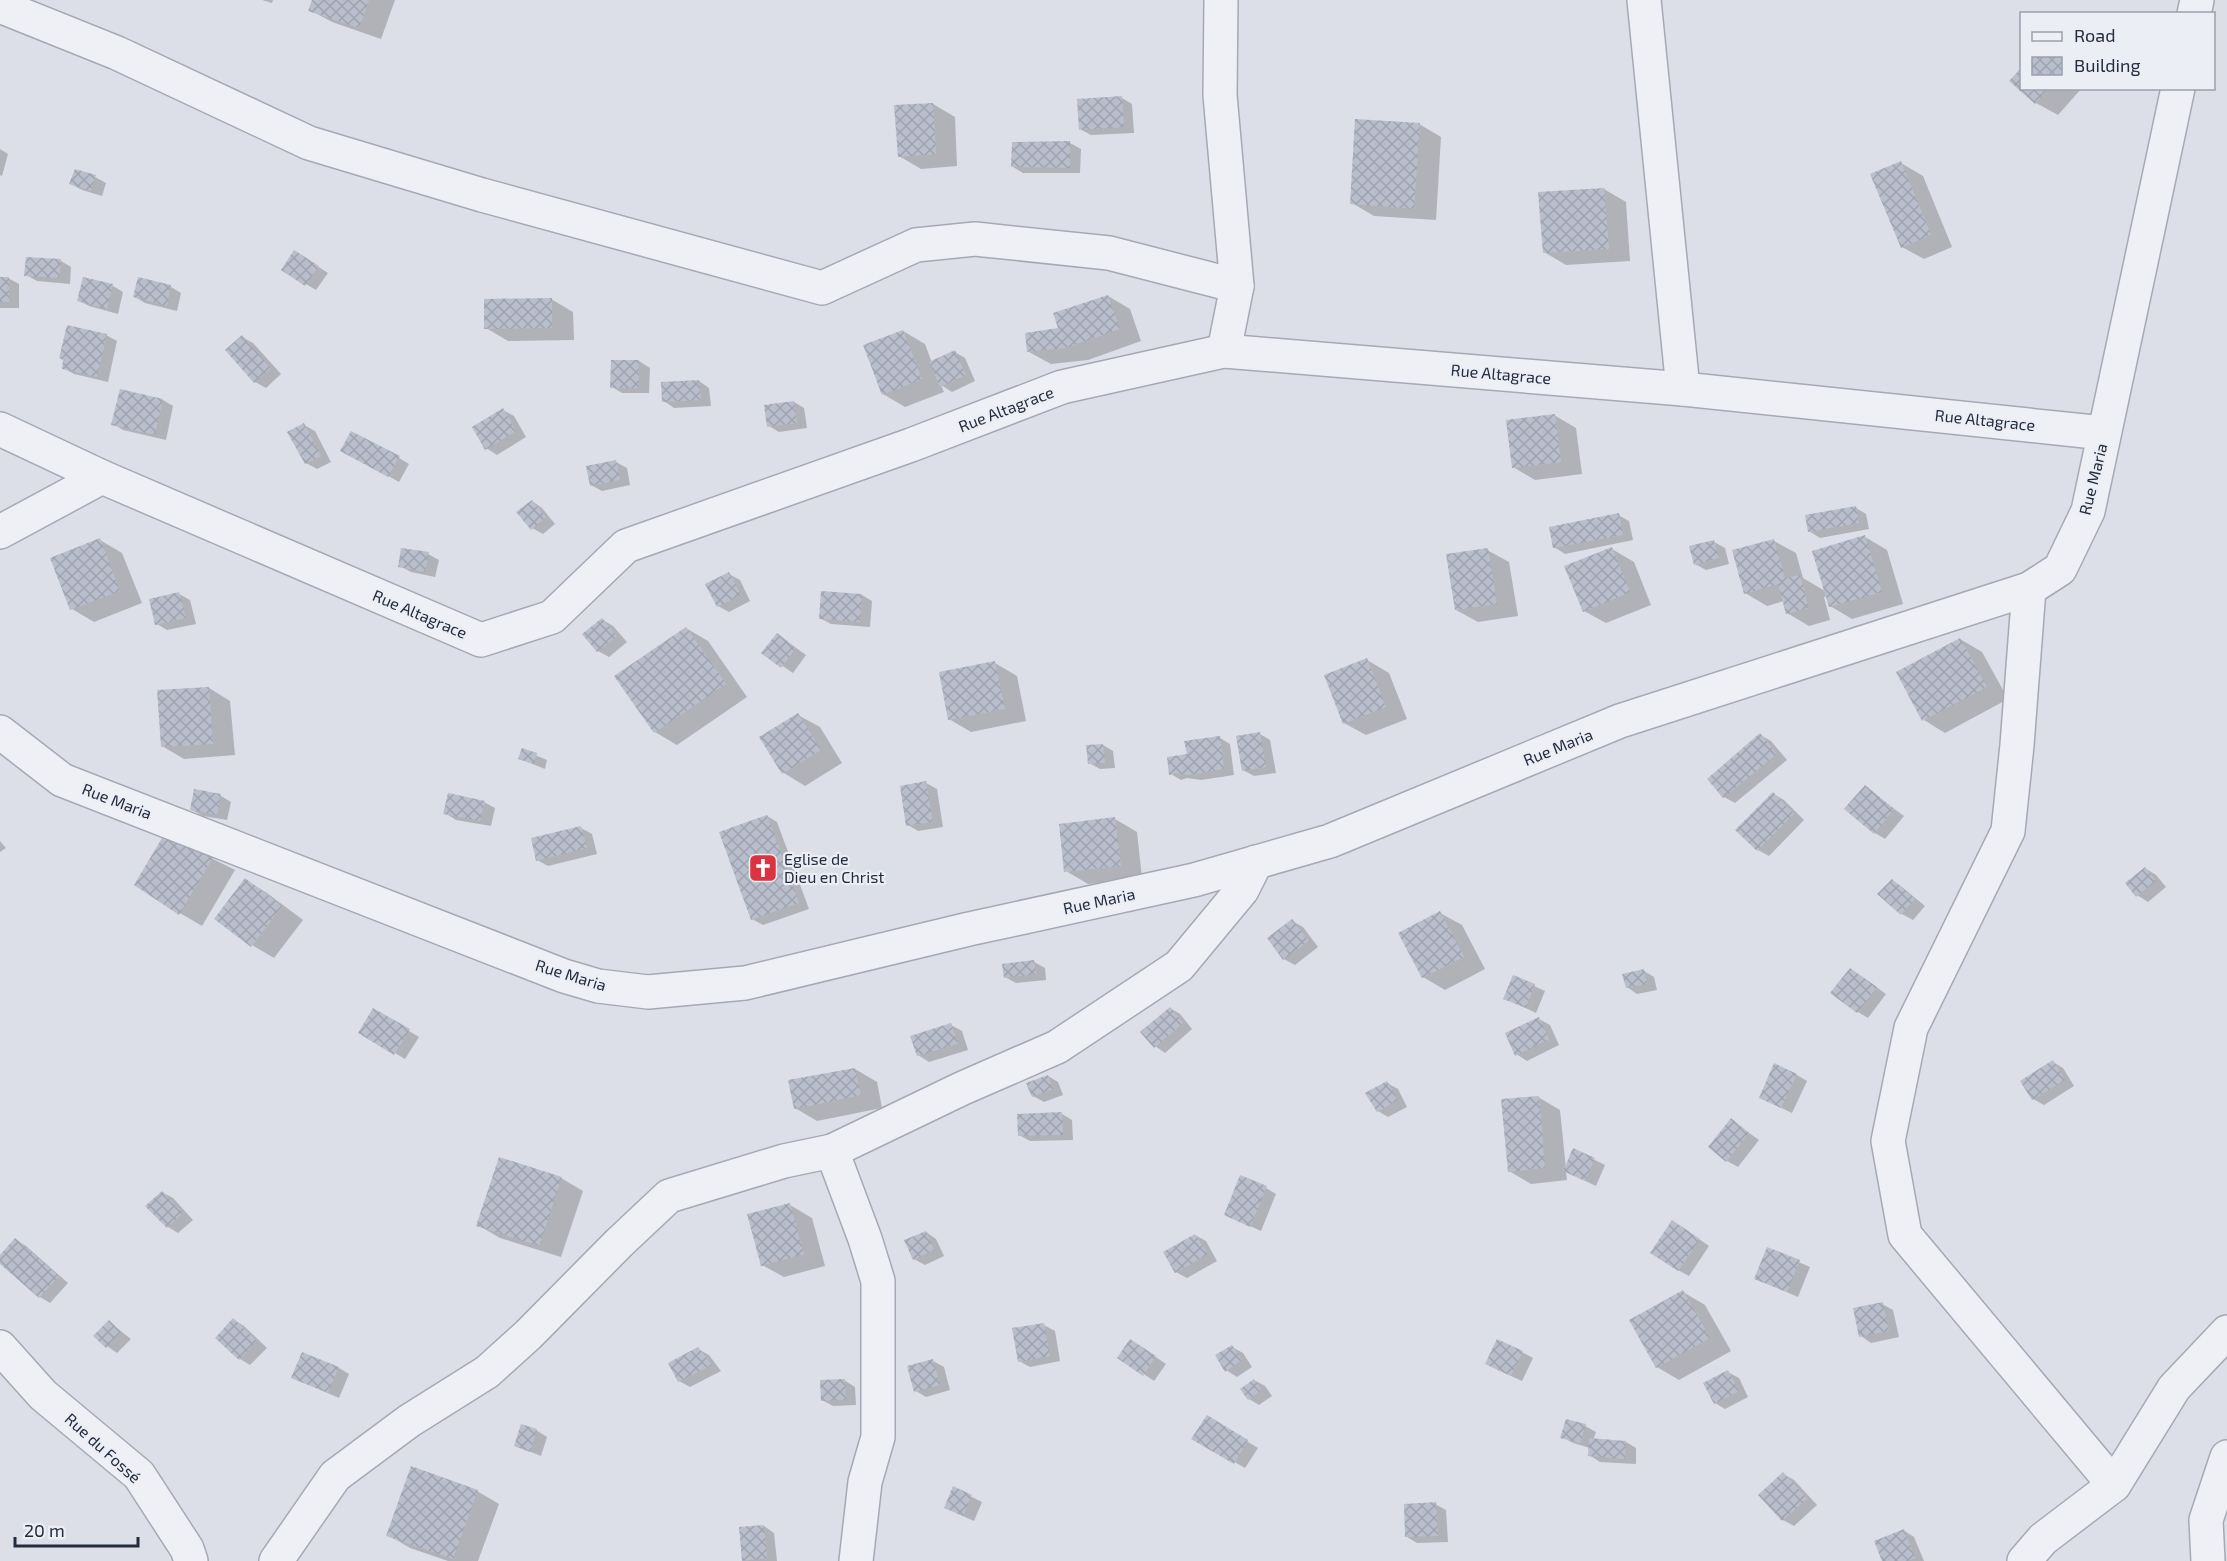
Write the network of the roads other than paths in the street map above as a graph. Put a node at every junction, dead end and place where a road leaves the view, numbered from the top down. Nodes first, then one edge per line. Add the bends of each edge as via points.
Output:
1 (1221, 0) edge
2 (1644, 0) edge
3 (0, 6) edge
4 (2178, 90) edge
5 (1237, 286) junction
6 (1224, 351) junction
7 (1683, 388) junction
8 (0, 429) edge
9 (2104, 433) junction
10 (102, 477) junction
11 (0, 532) edge
12 (2030, 589) junction
13 (0, 732) edge
14 (1256, 862) junction
15 (832, 1151) junction
16 (2227, 1332) edge
17 (0, 1347) edge
18 (2227, 1457) edge
19 (2114, 1485) junction
20 (191, 1561) edge
21 (276, 1561) edge
22 (856, 1561) edge
23 (2024, 1561) edge
24 (2208, 1561) edge

1 - 5 street via 1220,95
2 - 7 street
3 - 5 street via 117,53 309,143 822,288 916,245 975,239 1109,253
4 - 9 street, Rue Maria
5 - 6 street
6 - 7 street, Rue Altagrace
6 - 10 street, Rue Altagrace via 1062,387 911,446 626,546 552,617 481,640
7 - 9 street, Rue Altagrace
8 - 10 street, Rue Altagrace
9 - 12 street, Rue Maria via 2088,511 2060,569
10 - 11 street
12 - 14 street, Rue Maria via 1620,721 1330,841
12 - 19 street via 2008,831 1911,1028 1888,1141 1905,1235
13 - 14 street, Rue Maria via 62,780 564,976 598,986 648,992 745,983 1194,880
14 - 15 street via 1242,890 1179,966 1057,1047
15 - 21 street via 784,1161 669,1196 487,1372 409,1421 335,1476
15 - 22 street via 878,1281 878,1437 865,1482
16 - 19 street via 2174,1388
17 - 20 street, Rue du Fossé via 43,1395 138,1475
18 - 24 street via 2206,1520
19 - 23 street via 2043,1539

